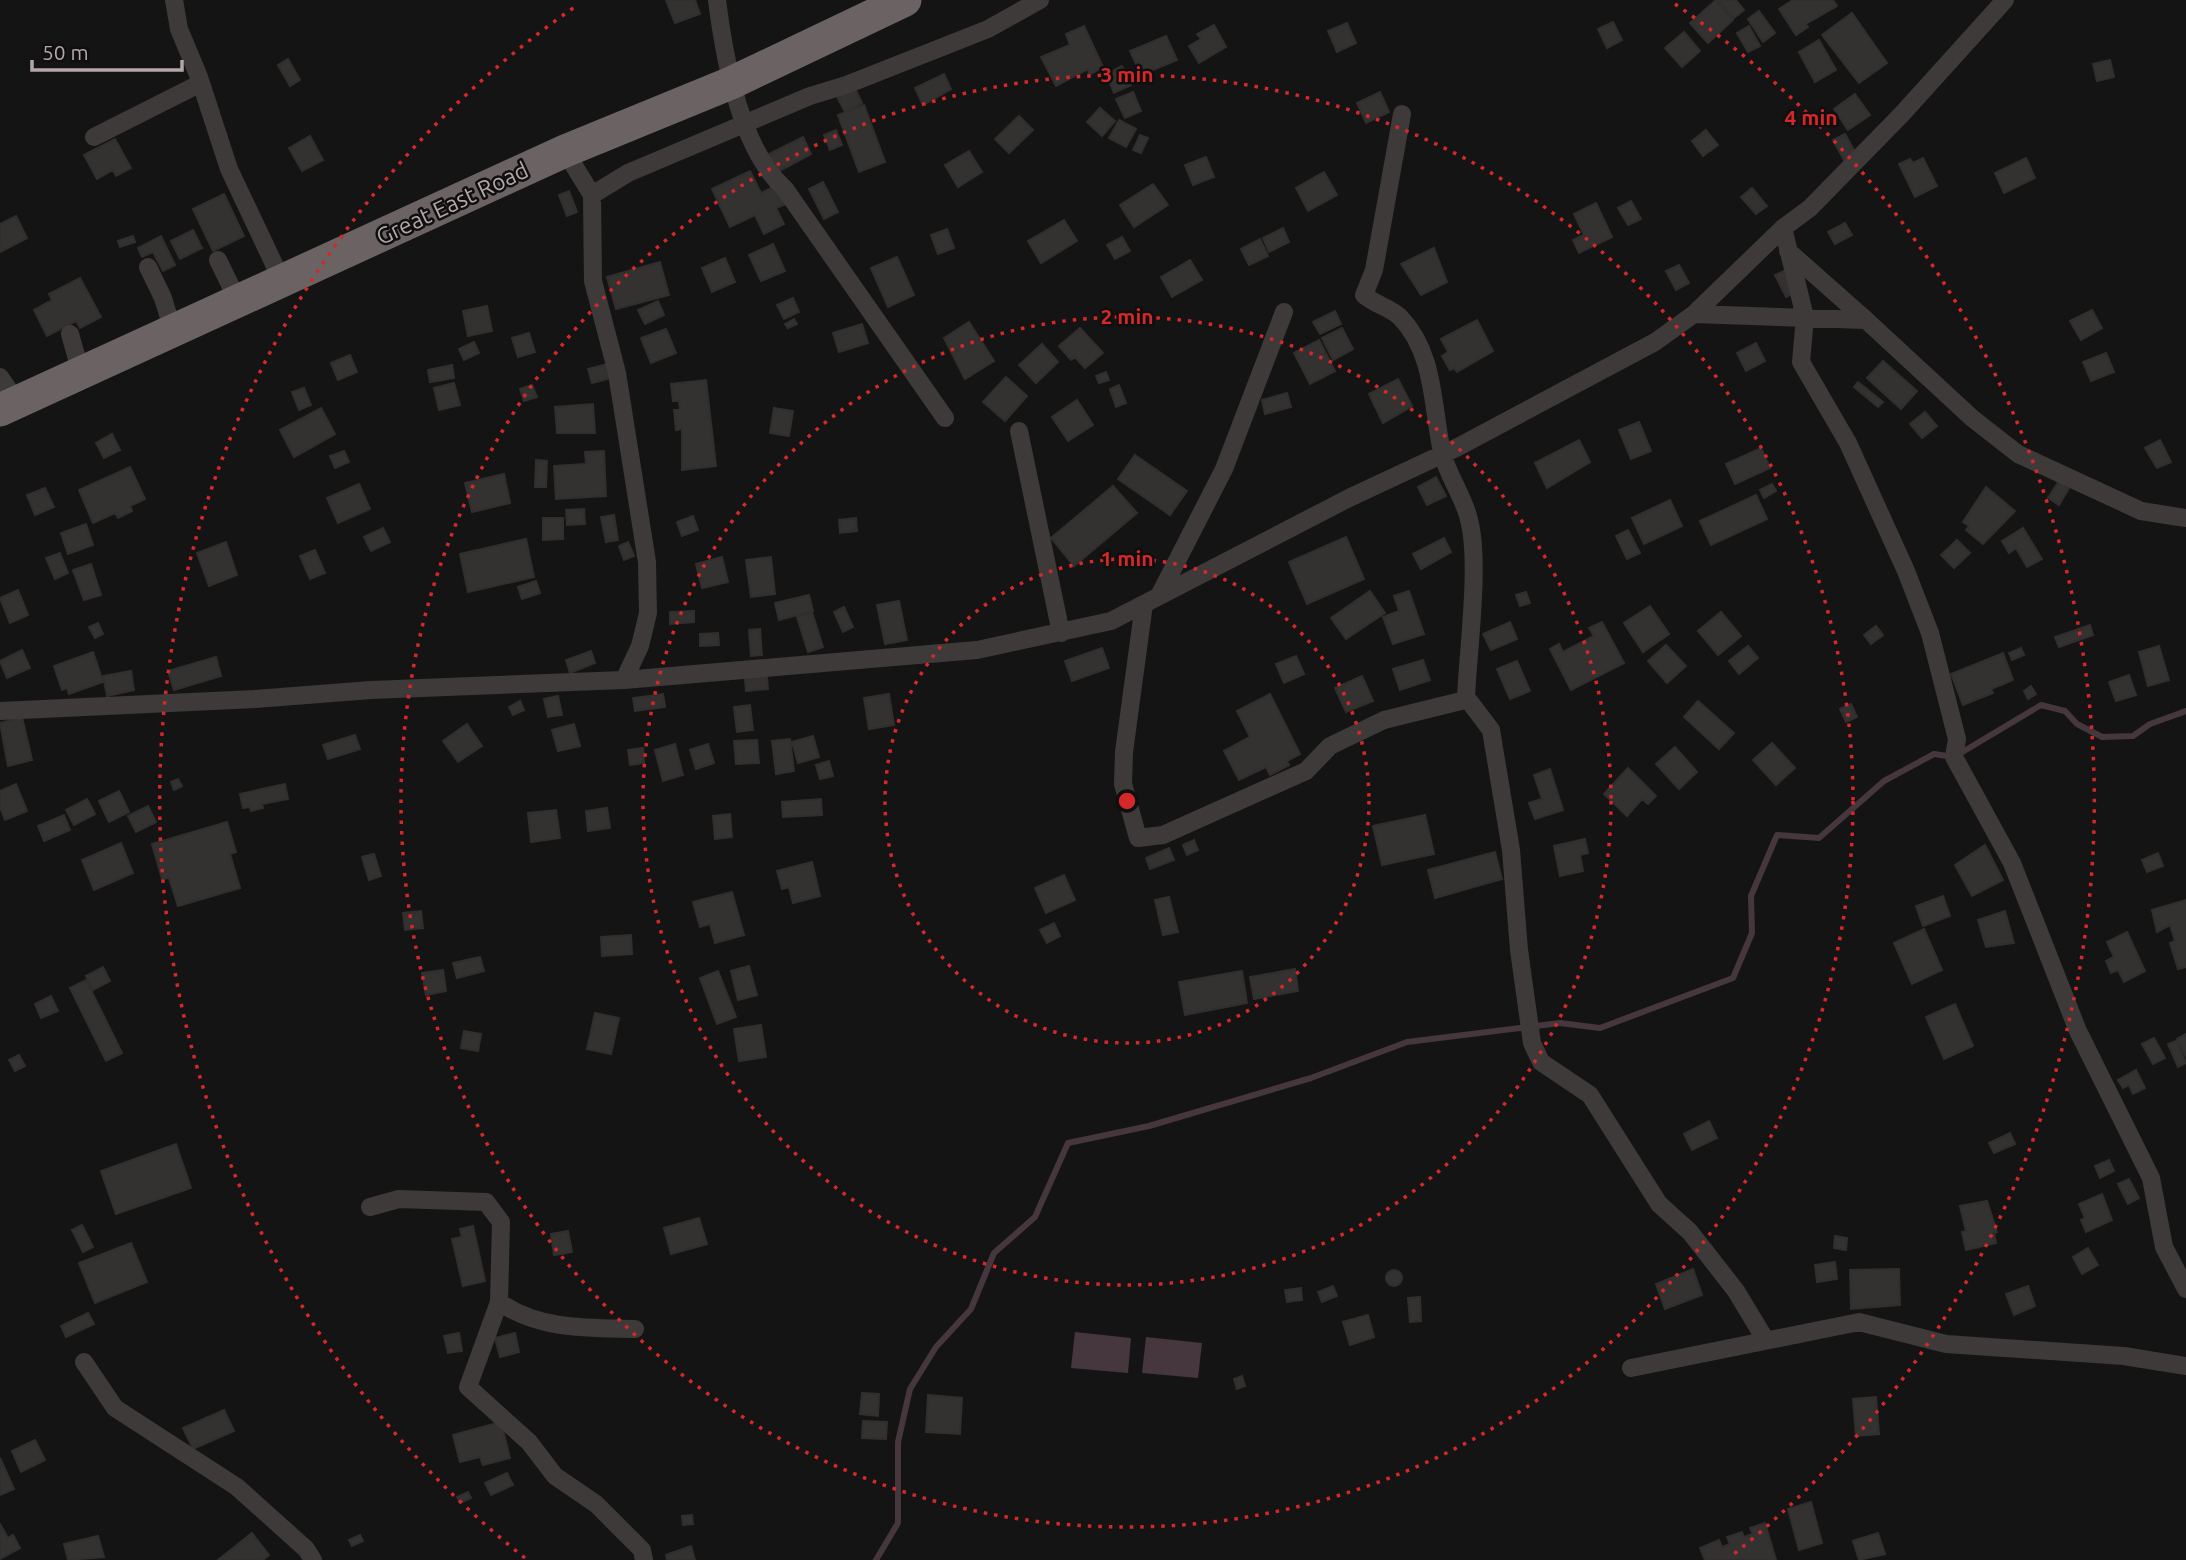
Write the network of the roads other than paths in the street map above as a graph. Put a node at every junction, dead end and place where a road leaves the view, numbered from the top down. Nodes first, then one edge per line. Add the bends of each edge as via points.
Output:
1 (174, 0) edge
2 (717, 0) edge
3 (905, 0) edge
4 (1040, 0) edge
5 (2005, 0) edge
6 (201, 83) junction
7 (731, 83) junction
8 (1402, 114) dead end
9 (747, 125) junction
10 (94, 137) dead end
11 (565, 151) junction
12 (592, 195) junction
13 (1783, 228) junction
14 (1788, 251) junction
15 (218, 260) dead end
16 (148, 267) dead end
17 (282, 281) junction
18 (238, 301) junction
19 (1284, 312) dead end
20 (1694, 314) junction
21 (1805, 317) junction
22 (1866, 320) junction
23 (173, 331) junction
24 (70, 334) dead end
25 (81, 373) junction
26 (6, 396) edge
27 (946, 418) dead end
28 (1019, 431) dead end
29 (1442, 454) junction
30 (2186, 518) edge
31 (1152, 600) junction
32 (1061, 633) junction
33 (624, 680) junction
34 (1466, 697) junction
35 (0, 711) edge
36 (370, 1207) dead end
37 (2186, 1289) edge
38 (499, 1302) junction
39 (635, 1329) dead end
40 (1765, 1339) junction
41 (84, 1362) dead end
42 (2186, 1366) edge
43 (1631, 1368) dead end
44 (313, 1560) edge
45 (644, 1560) edge

1 - 6 street via 179,29
2 - 7 street
3 - 7 highway, Great East Road
4 - 9 street via 988,29 810,96
5 - 13 street via 1847,171
6 - 10 street
6 - 17 street via 229,169
7 - 9 street
7 - 11 highway, Great East Road
8 - 29 street via 1374,270 1364,295 1399,316 1424,355
9 - 12 street via 628,173
9 - 27 street via 771,176 785,188
11 - 12 street
11 - 17 highway, Great East Road
12 - 33 street via 593,281 617,373 647,562 648,613 640,646
13 - 14 street
13 - 20 street
14 - 21 street
14 - 22 street
15 - 18 street
16 - 23 street
17 - 18 highway, Great East Road
18 - 23 highway, Great East Road
19 - 31 street via 1224,469
20 - 21 street
20 - 29 street via 1609,368
21 - 22 street
21 - 37 street via 1801,362 1854,453 1906,571 1930,633 1957,738 1954,757 2012,863 2078,1031 2151,1178 2164,1247
22 - 30 street via 2018,454 2141,511
23 - 25 highway, Great East Road
24 - 25 street
25 - 26 highway, Great East Road
28 - 32 street
29 - 31 street
29 - 34 street via 1469,517 1472,565
31 - 32 street via 1111,621
31 - 34 street via 1124,752 1123,784 1138,838 1163,835 1306,771 1330,746 1384,720
32 - 33 street via 978,650
33 - 35 street
34 - 40 street via 1491,730 1511,850 1532,1043 1541,1062 1590,1095 1659,1204 1690,1232
36 - 38 street via 399,1199 486,1202 501,1222
38 - 39 street via 521,1317 550,1324
38 - 45 street via 468,1387 529,1442 555,1476 596,1504 642,1550
40 - 42 street via 1859,1322 1947,1344 2124,1356
40 - 43 street
41 - 44 street via 115,1408 237,1487

